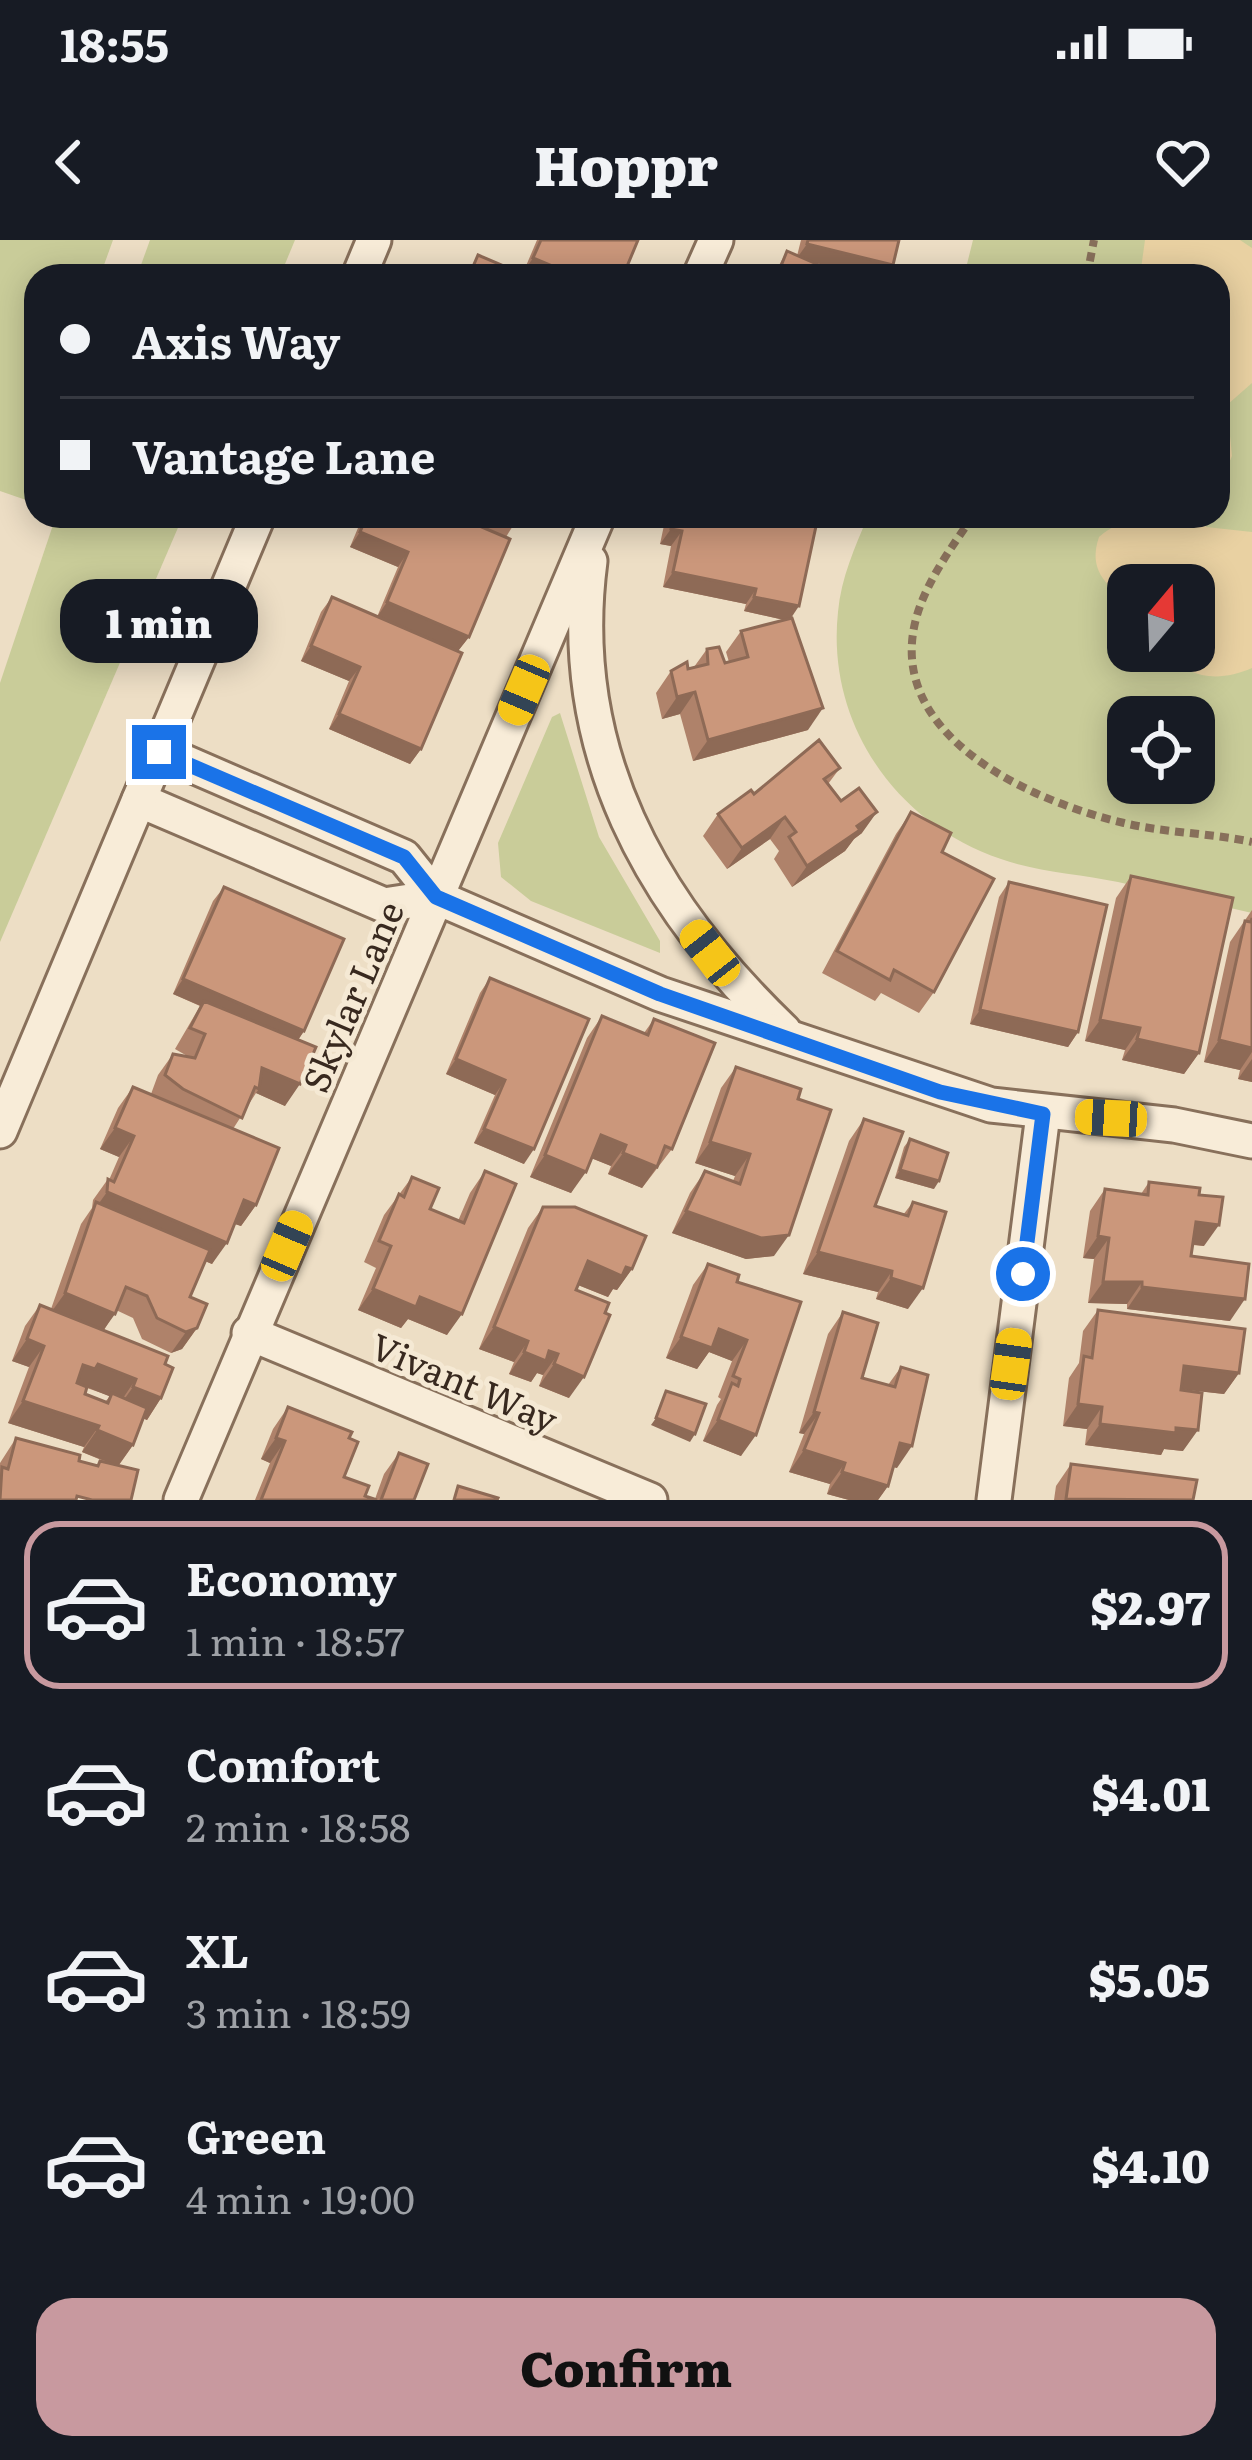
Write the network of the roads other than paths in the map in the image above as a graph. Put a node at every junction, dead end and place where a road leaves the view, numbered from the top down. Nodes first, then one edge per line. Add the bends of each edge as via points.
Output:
1 (253, 528) edge
2 (594, 528) edge
3 (596, 528) edge
4 (159, 752) junction
5 (140, 800) junction
6 (436, 897) junction
7 (794, 1040) junction
8 (1043, 1114) junction
9 (0, 1131) edge
10 (1252, 1142) edge
11 (249, 1333) junction
12 (182, 1500) edge
13 (650, 1500) edge
14 (994, 1500) edge

1 - 4 street
2 - 6 street, Skylar Lane
3 - 7 street, Skylar Lane via 586,644 606,758 630,833 722,968
4 - 5 street
4 - 6 street via 404,857
5 - 6 street via 384,905
5 - 9 street
6 - 7 street via 660,994
6 - 11 street, Skylar Lane
7 - 8 street via 940,1092
8 - 10 street via 1174,1125
8 - 14 street
11 - 12 street, Skylar Lane
11 - 13 street, Vivant Way

